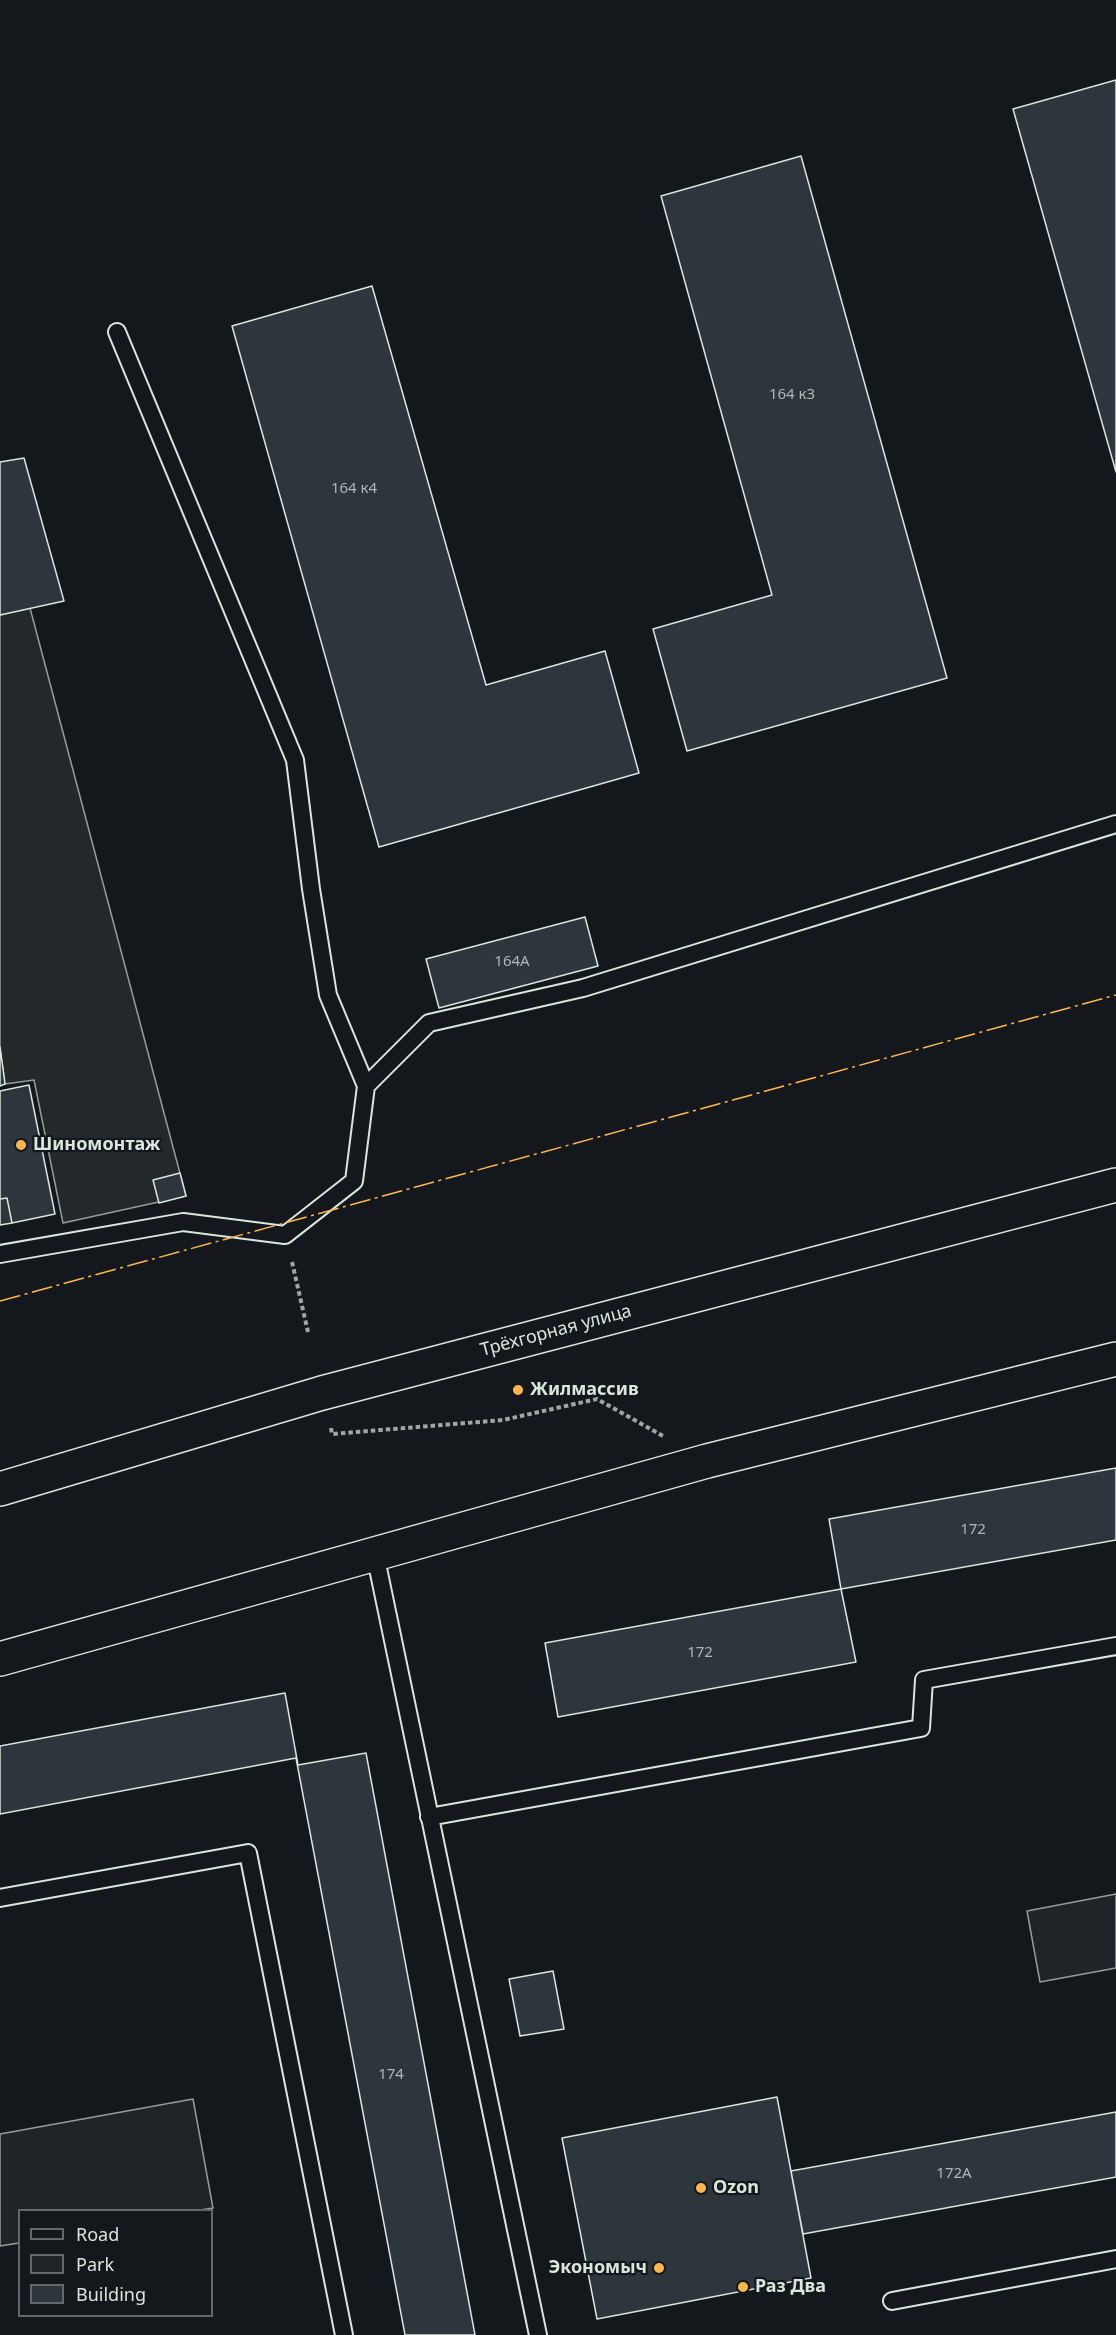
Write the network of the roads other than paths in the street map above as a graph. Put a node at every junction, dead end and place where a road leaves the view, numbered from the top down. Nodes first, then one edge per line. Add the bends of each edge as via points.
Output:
1 (117, 332) dead end
2 (1116, 824) edge
3 (366, 1086) junction
4 (1116, 1185) edge
5 (0, 1254) edge
6 (1116, 1359) edge
7 (0, 1489) edge
8 (375, 1554) junction
9 (1116, 1646) edge
10 (0, 1659) edge
11 (429, 1817) junction
12 (0, 1898) edge
13 (1116, 2259) edge
14 (892, 2301) dead end
15 (344, 2335) edge
16 (538, 2335) edge

1 - 3 lane via 295,759 328,995
2 - 3 lane via 583,988 429,1023
3 - 5 lane via 354,1181 285,1235 183,1222
4 - 7 main road, Трёхгорная улица via 322,1393
6 - 8 main road via 707,1461
8 - 10 main road
8 - 11 lane
9 - 11 lane via 924,1680 921,1728
11 - 16 lane
12 - 15 lane via 248,1853
13 - 14 lane

